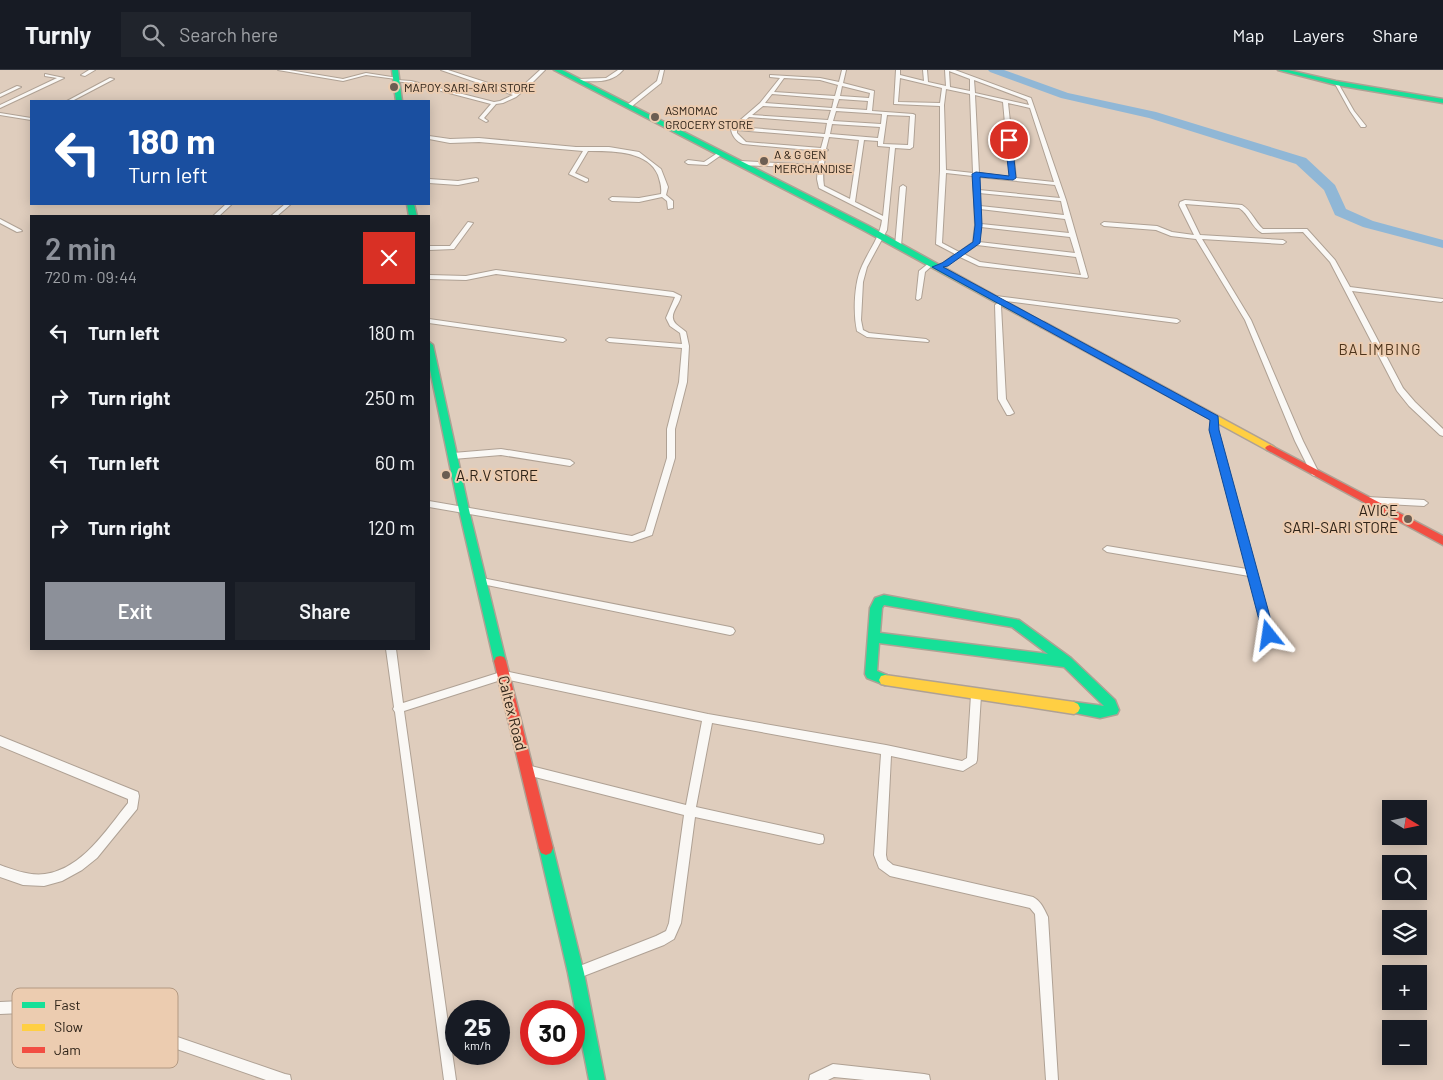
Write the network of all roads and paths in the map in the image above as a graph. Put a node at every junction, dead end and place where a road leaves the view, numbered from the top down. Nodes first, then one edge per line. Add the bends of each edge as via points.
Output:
1 (93, 70) edge
2 (280, 70) edge
3 (332, 70) edge
4 (443, 70) edge
5 (543, 70) edge
6 (557, 70) edge
7 (621, 70) edge
8 (662, 70) edge
9 (844, 70) edge
10 (925, 70) edge
11 (947, 70) edge
12 (952, 70) edge
13 (1281, 70) edge
14 (898, 73) edge
15 (46, 74) dead end
16 (83, 74) dead end
17 (325, 76) junction
18 (396, 76) edge
19 (772, 76) dead end
20 (784, 77) junction
21 (972, 77) junction
22 (112, 79) dead end
23 (811, 79) junction
24 (578, 80) junction
25 (926, 82) junction
26 (1336, 83) junction
27 (841, 84) junction
28 (18, 87) dead end
29 (946, 88) junction
30 (1003, 88) junction
31 (771, 92) junction
32 (516, 94) junction
33 (974, 94) junction
34 (800, 95) junction
35 (0, 96) edge
36 (836, 97) junction
37 (71, 100) edge
38 (399, 100) edge
39 (871, 100) junction
40 (1443, 100) edge
41 (1003, 101) junction
42 (494, 103) junction
43 (762, 104) junction
44 (942, 105) junction
45 (629, 106) junction
46 (0, 107) edge
47 (1031, 107) junction
48 (833, 109) junction
49 (869, 112) junction
50 (885, 113) junction
51 (0, 114) edge
52 (749, 116) junction
53 (30, 118) edge
54 (486, 121) dead end
55 (831, 122) junction
56 (883, 126) junction
57 (1363, 126) dead end
58 (734, 128) junction
59 (828, 136) junction
60 (430, 138) edge
61 (862, 138) junction
62 (881, 140) junction
63 (893, 145) junction
64 (588, 148) junction
65 (825, 150) junction
66 (721, 153) junction
67 (688, 162) dead end
68 (740, 163) junction
69 (820, 167) junction
70 (943, 171) junction
71 (976, 174) junction
72 (1013, 178) junction
73 (476, 180) dead end
74 (586, 180) dead end
75 (430, 181) edge
76 (1057, 184) junction
77 (903, 187) dead end
78 (977, 191) junction
79 (663, 195) junction
80 (612, 199) dead end
81 (1063, 200) junction
82 (852, 202) junction
83 (228, 205) edge
84 (287, 205) edge
85 (978, 207) junction
86 (670, 208) dead end
87 (217, 215) edge
88 (275, 215) edge
89 (1068, 217) junction
90 (885, 219) junction
91 (0, 221) edge
92 (470, 223) dead end
93 (1104, 224) dead end
94 (978, 225) junction
95 (19, 231) dead end
96 (1073, 235) junction
97 (881, 236) junction
98 (1198, 236) junction
99 (1283, 242) dead end
100 (976, 243) junction
101 (898, 246) junction
102 (430, 248) edge
103 (961, 254) junction
104 (1078, 255) junction
105 (933, 266) junction
106 (430, 277) edge
107 (1348, 289) junction
108 (918, 298) dead end
109 (1000, 300) junction
110 (1441, 300) dead end
111 (430, 320) edge
112 (1177, 321) dead end
113 (564, 340) dead end
114 (609, 340) dead end
115 (926, 341) dead end
116 (686, 346) junction
117 (430, 350) edge
118 (1010, 413) dead end
119 (1215, 418) junction
120 (1443, 433) edge
121 (453, 456) junction
122 (570, 463) dead end
123 (1315, 472) junction
124 (1365, 500) junction
125 (1424, 503) dead end
126 (430, 504) edge
127 (464, 510) junction
128 (1443, 541) edge
129 (1107, 549) dead end
130 (1252, 573) junction
131 (482, 581) junction
132 (730, 631) dead end
133 (1269, 635) dead end
134 (874, 637) junction
135 (391, 650) edge
136 (1067, 662) junction
137 (504, 675) junction
138 (976, 695) junction
139 (398, 709) junction
140 (708, 718) junction
141 (0, 741) edge
142 (886, 750) junction
143 (527, 770) junction
144 (690, 811) junction
145 (819, 839) dead end
146 (0, 871) edge
147 (576, 973) junction
148 (178, 1043) edge
149 (285, 1080) edge
150 (450, 1080) edge
151 (597, 1080) edge
152 (815, 1080) edge
153 (924, 1080) edge
154 (1052, 1080) edge

1 - 16 street
2 - 17 street
3 - 17 street
4 - 32 street
5 - 32 street
6 - 24 street
7 - 24 street via 613,79
8 - 45 street via 659,82
9 - 27 street
10 - 25 street
11 - 29 street
12 - 21 street
13 - 26 street
14 - 25 street
14 - 44 street via 896,103
15 - 46 street via 62,78
17 - 18 street via 343,80 366,74
18 - 38 street
18 - 42 street
19 - 20 street
20 - 23 street
20 - 31 street
21 - 30 street
21 - 33 street
22 - 37 street
23 - 27 street
23 - 34 street
24 - 45 street
25 - 29 street
26 - 40 street
26 - 57 street
27 - 36 street
27 - 39 street via 872,92
28 - 35 street
29 - 33 street
29 - 44 street
30 - 41 street
30 - 47 street via 1025,96
31 - 34 street
31 - 43 street
32 - 42 street via 504,102
33 - 41 street
33 - 71 street
34 - 36 street
36 - 39 street
36 - 48 street
39 - 49 street
41 - 47 street
41 - 72 street
42 - 54 street via 481,118
43 - 48 street
43 - 52 street
44 - 70 street
45 - 66 street
47 - 76 street
48 - 49 street
48 - 55 street
49 - 50 street
50 - 56 street
50 - 63 street via 913,115 910,146
51 - 53 street
52 - 55 street
52 - 58 street
55 - 56 street
55 - 59 street
56 - 62 street
58 - 59 street
58 - 65 street via 742,142
59 - 61 street
59 - 65 street
60 - 64 street
61 - 62 street
61 - 82 street
62 - 63 street via 880,144
63 - 90 street
64 - 74 street via 572,174
64 - 79 street via 639,154 658,168 665,186
65 - 69 street
66 - 67 street via 705,164
66 - 68 street
68 - 69 street
68 - 97 street
69 - 82 street via 820,187
70 - 71 street
70 - 103 street via 939,244
71 - 72 street
71 - 78 street
72 - 76 street
73 - 75 street via 458,183
76 - 81 street
77 - 101 street
78 - 81 street
78 - 85 street
79 - 80 street via 639,200
79 - 86 street via 670,201
81 - 89 street
82 - 90 street
83 - 87 street
84 - 88 street
85 - 89 street
85 - 94 street
89 - 96 street
90 - 97 street
91 - 95 street
92 - 102 street via 452,248
93 - 98 street via 1157,228 1171,234
94 - 96 street
94 - 100 street
96 - 104 street
97 - 101 street
97 - 115 street via 864,267 860,282 860,330 867,335
98 - 99 street
98 - 107 street via 1182,204 1240,206 1247,210 1262,231 1308,232 1333,261
98 - 123 street via 1248,320
100 - 103 street
100 - 104 street
101 - 105 street
103 - 104 street via 979,264 1084,277
103 - 105 street via 945,264
105 - 108 street via 922,271
105 - 109 street
106 - 116 street via 466,278 496,272 673,294 678,299 669,314 669,321 683,332
107 - 110 street
107 - 120 street via 1400,389
109 - 112 street
109 - 118 street via 1002,399
109 - 119 street
111 - 113 street
114 - 116 street
116 - 127 street via 683,382 671,429 671,458 649,533 632,539
117 - 121 street, Caltex Road
119 - 123 street
119 - 130 street via 1214,430
121 - 122 street via 501,452
121 - 127 street, Caltex Road
123 - 124 street
124 - 125 street
124 - 128 street
126 - 127 street
127 - 131 street, Caltex Road
129 - 130 street
130 - 133 street
131 - 132 street
131 - 137 street, Caltex Road
134 - 136 street
134 - 136 street via 876,608 879,601 884,600 1015,623
134 - 138 street via 871,674 876,677
135 - 139 street
136 - 138 street via 1111,704 1113,710 1100,712
137 - 139 street
137 - 140 street
137 - 143 street, Caltex Road
138 - 142 street via 972,760 963,766
139 - 150 street
140 - 142 street
140 - 144 street
141 - 146 street via 134,796 135,800 89,860 70,873 38,880 14,878
142 - 154 street via 880,855 883,864 890,870 1033,903 1039,910
143 - 144 street
143 - 147 street, Caltex Road
144 - 145 street
144 - 147 street via 675,923 670,935
147 - 151 street, Caltex Road
148 - 149 street
152 - 153 street via 833,1070

